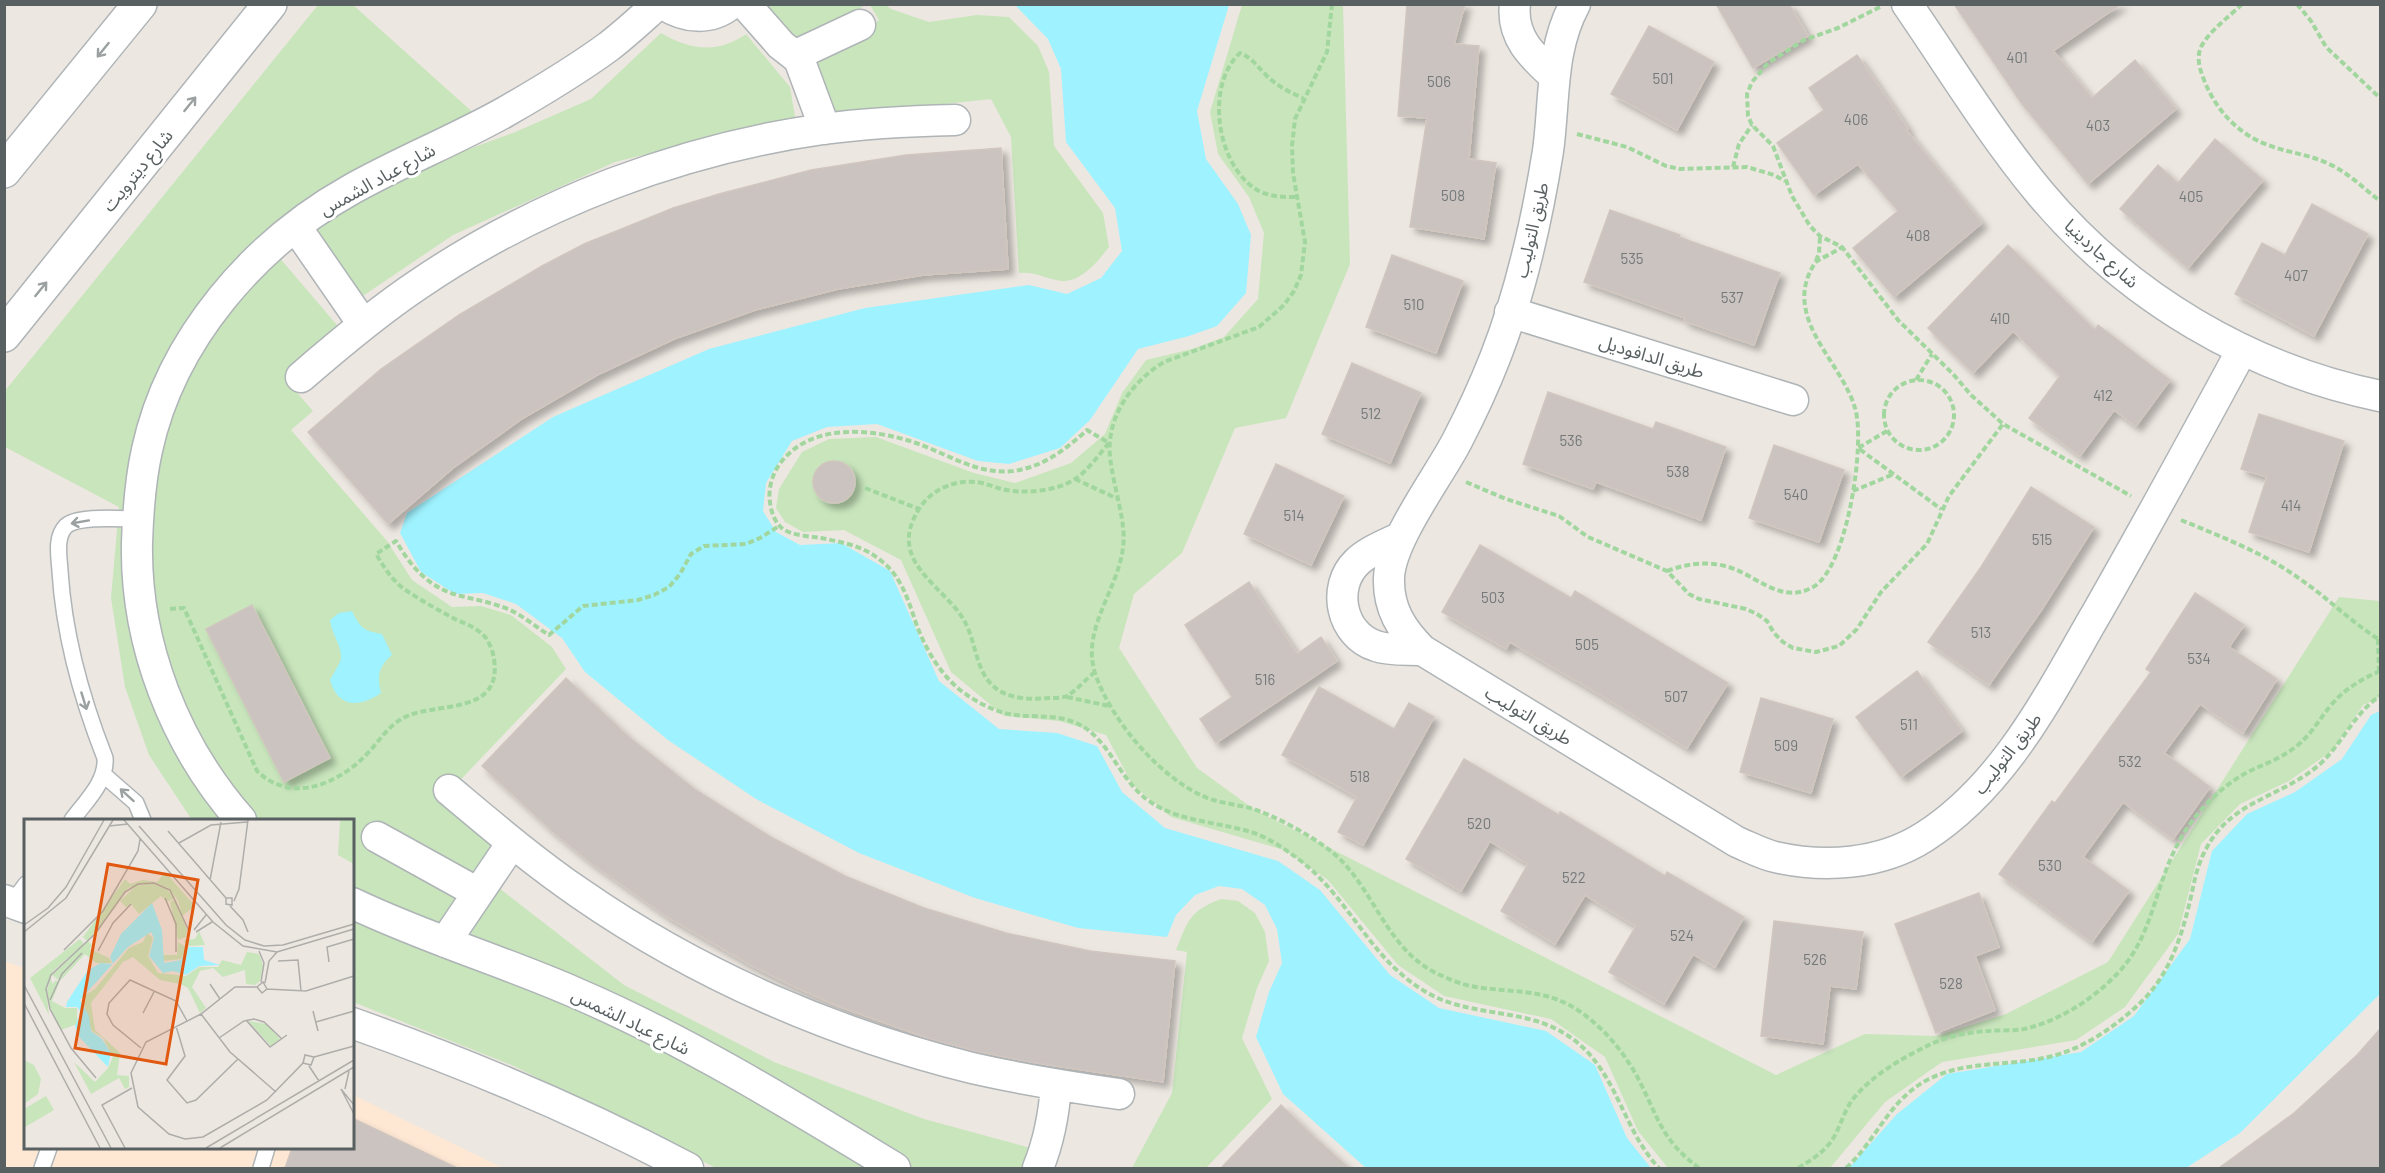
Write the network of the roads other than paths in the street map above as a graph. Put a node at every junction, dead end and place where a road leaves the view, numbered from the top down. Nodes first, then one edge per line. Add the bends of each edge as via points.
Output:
1 (140, 4) edge
2 (270, 4) edge
3 (658, 4) edge
4 (663, 4) edge
5 (731, 4) edge
6 (745, 4) edge
7 (1515, 4) edge
8 (1575, 4) edge
9 (1907, 4) edge
10 (860, 25) dead end
11 (788, 50) junction
12 (1554, 76) junction
13 (955, 120) dead end
14 (815, 130) junction
15 (4, 171) edge
16 (296, 227) junction
17 (1510, 312) junction
18 (363, 324) junction
19 (4, 335) edge
20 (2242, 350) junction
21 (301, 377) dead end
22 (2380, 396) edge
23 (1793, 400) dead end
24 (138, 519) junction
25 (1401, 537) junction
26 (1422, 650) junction
27 (104, 775) junction
28 (449, 790) dead end
29 (73, 819) edge
30 (143, 819) edge
31 (240, 819) edge
32 (377, 837) dead end
33 (512, 843) junction
34 (478, 893) junction
35 (354, 904) edge
36 (445, 942) junction
37 (354, 1024) edge
38 (1056, 1085) junction
39 (1119, 1094) dead end
40 (49, 1149) edge
41 (267, 1149) edge
42 (42, 1168) edge
43 (261, 1168) edge
44 (688, 1168) edge
45 (895, 1168) edge
46 (1038, 1168) edge

1 -> 15 street
19 -> 2 street, شارع ديترويت
3 - 16 street, شارع عباد الشمس via 609,46 557,81 503,113 350,190
4 - 5 street via 692,16 709,15
6 - 11 street
7 - 12 street via 1519,36 1530,54
8 - 12 street, طريق التوليب via 1564,30
9 - 20 street, شارع جاردينيا via 2010,155 2075,231 2152,297
10 - 11 street
11 - 14 street via 803,67
12 - 17 street, طريق التوليب via 1551,129 1535,219
13 - 14 street
14 - 18 street via 726,148 604,187 479,247
16 - 18 street
16 - 24 street, شارع عباد الشمس via 217,304 175,370 147,448
17 - 23 street, طريق الدافوديل
17 - 25 street, طريق التوليب via 1478,399
18 - 21 street
20 - 22 street, شارع جاردينيا via 2294,372
20 - 26 street, طريق التوليب via 2156,510 2012,753 1954,815 1923,838 1887,854 1850,862 1811,863 1773,856 1737,842
24 -> 27 lane via 76,520 64,528 59,540 67,633 77,678 105,758
24 - 31 street, شارع عباد الشمس via 142,612 159,680 205,774
25 - 26 street, طريق التوليب via 1389,576 1390,597 1396,617
25 - 26 street, طريق التوليب via 1356,562 1342,592 1342,609 1349,625 1374,646
27 - 29 lane
30 -> 27 lane via 136,803
28 - 33 street
32 - 34 street
33 - 34 street
33 - 38 street via 581,894 654,940 740,985 889,1044 972,1068
34 - 36 street
35 - 36 street, شارع عباد الشمس
36 - 45 street, شارع عباد الشمس via 577,993 663,1035
37 - 44 street via 514,1085
38 - 39 street
38 - 46 street via 1053,1119
40 - 42 lane
41 - 43 lane

